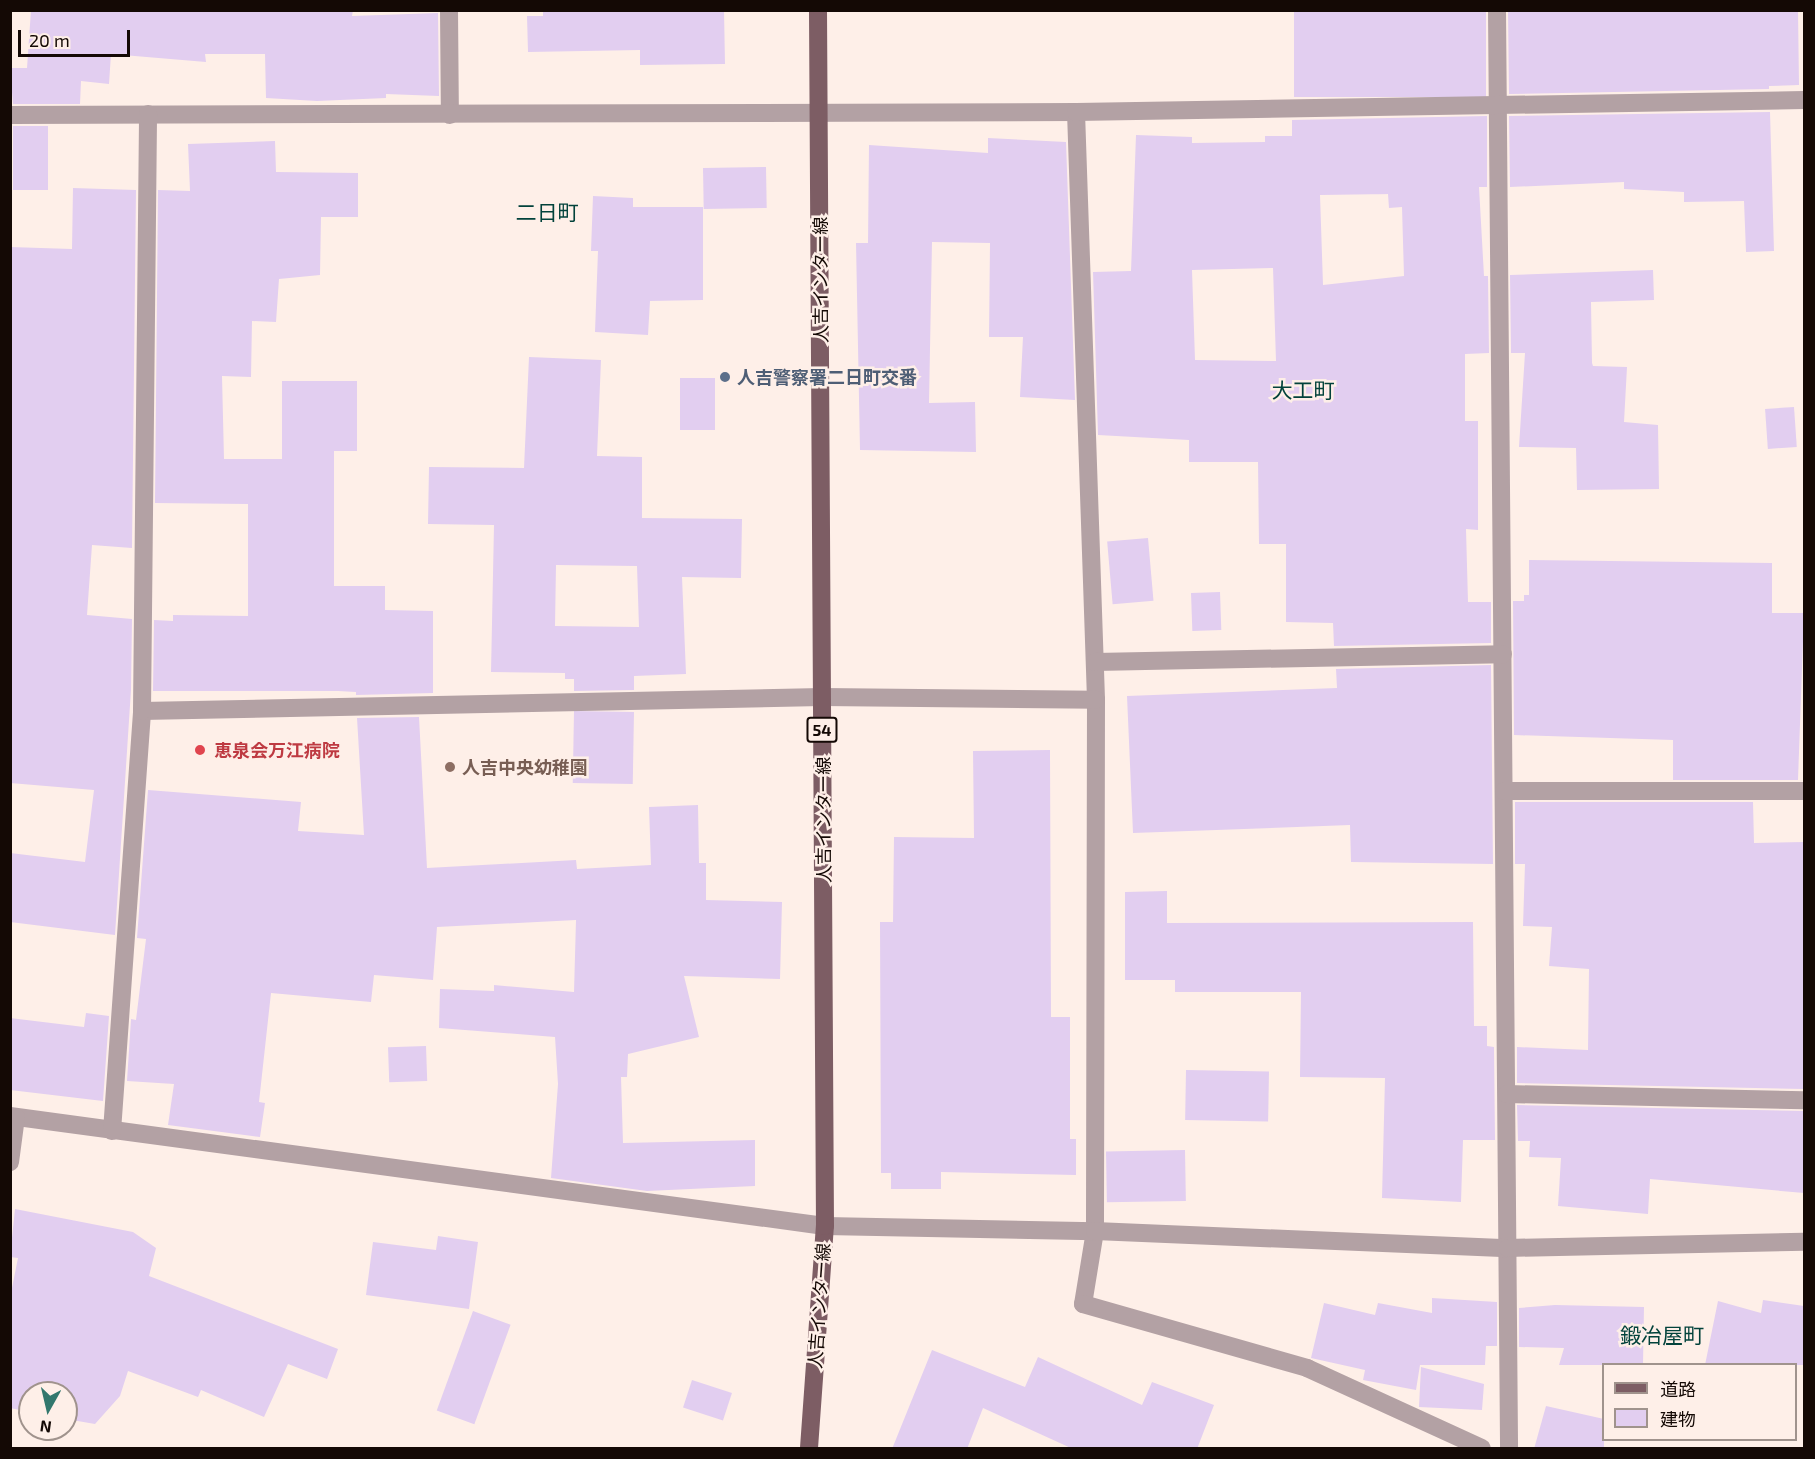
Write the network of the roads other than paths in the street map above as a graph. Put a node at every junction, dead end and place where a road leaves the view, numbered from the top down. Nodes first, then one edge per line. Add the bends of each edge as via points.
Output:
1 (449, 10) edge
2 (818, 10) edge
3 (1497, 10) edge
4 (1804, 100) edge
5 (1497, 106) junction
6 (1076, 112) junction
7 (819, 113) junction
8 (148, 114) junction
9 (10, 115) edge
10 (450, 115) junction
11 (1503, 654) junction
12 (1095, 662) junction
13 (822, 697) junction
14 (1096, 700) junction
15 (142, 711) junction
16 (1504, 791) junction
17 (1804, 791) edge
18 (1507, 1094) junction
19 (1804, 1100) edge
20 (14, 1117) edge
21 (112, 1131) junction
22 (10, 1162) edge
23 (825, 1226) junction
24 (1095, 1231) junction
25 (1804, 1242) edge
26 (1508, 1248) junction
27 (809, 1449) edge
28 (1482, 1449) edge
29 (1509, 1449) edge

1 - 10 street
2 - 7 main road, 人吉インター線 / 54
3 - 5 street
4 - 5 street
5 - 6 street
5 - 11 street
6 - 7 street
6 - 12 street
7 - 10 street
7 - 13 main road, 人吉インター線 / 54
8 - 9 street
8 - 10 street
8 - 15 street
11 - 12 street
11 - 16 street
12 - 14 street
13 - 14 street
13 - 15 street
13 - 23 main road, 人吉インター線 / 54
14 - 24 street
15 - 21 street
16 - 17 street
16 - 18 street
18 - 19 street
18 - 26 street
20 - 21 street
20 - 22 street
21 - 23 street
23 - 24 street
23 - 27 main road, 人吉インター線 / 54
24 - 26 street
24 - 28 street via 1083,1304 1307,1368
25 - 26 street
26 - 29 street

